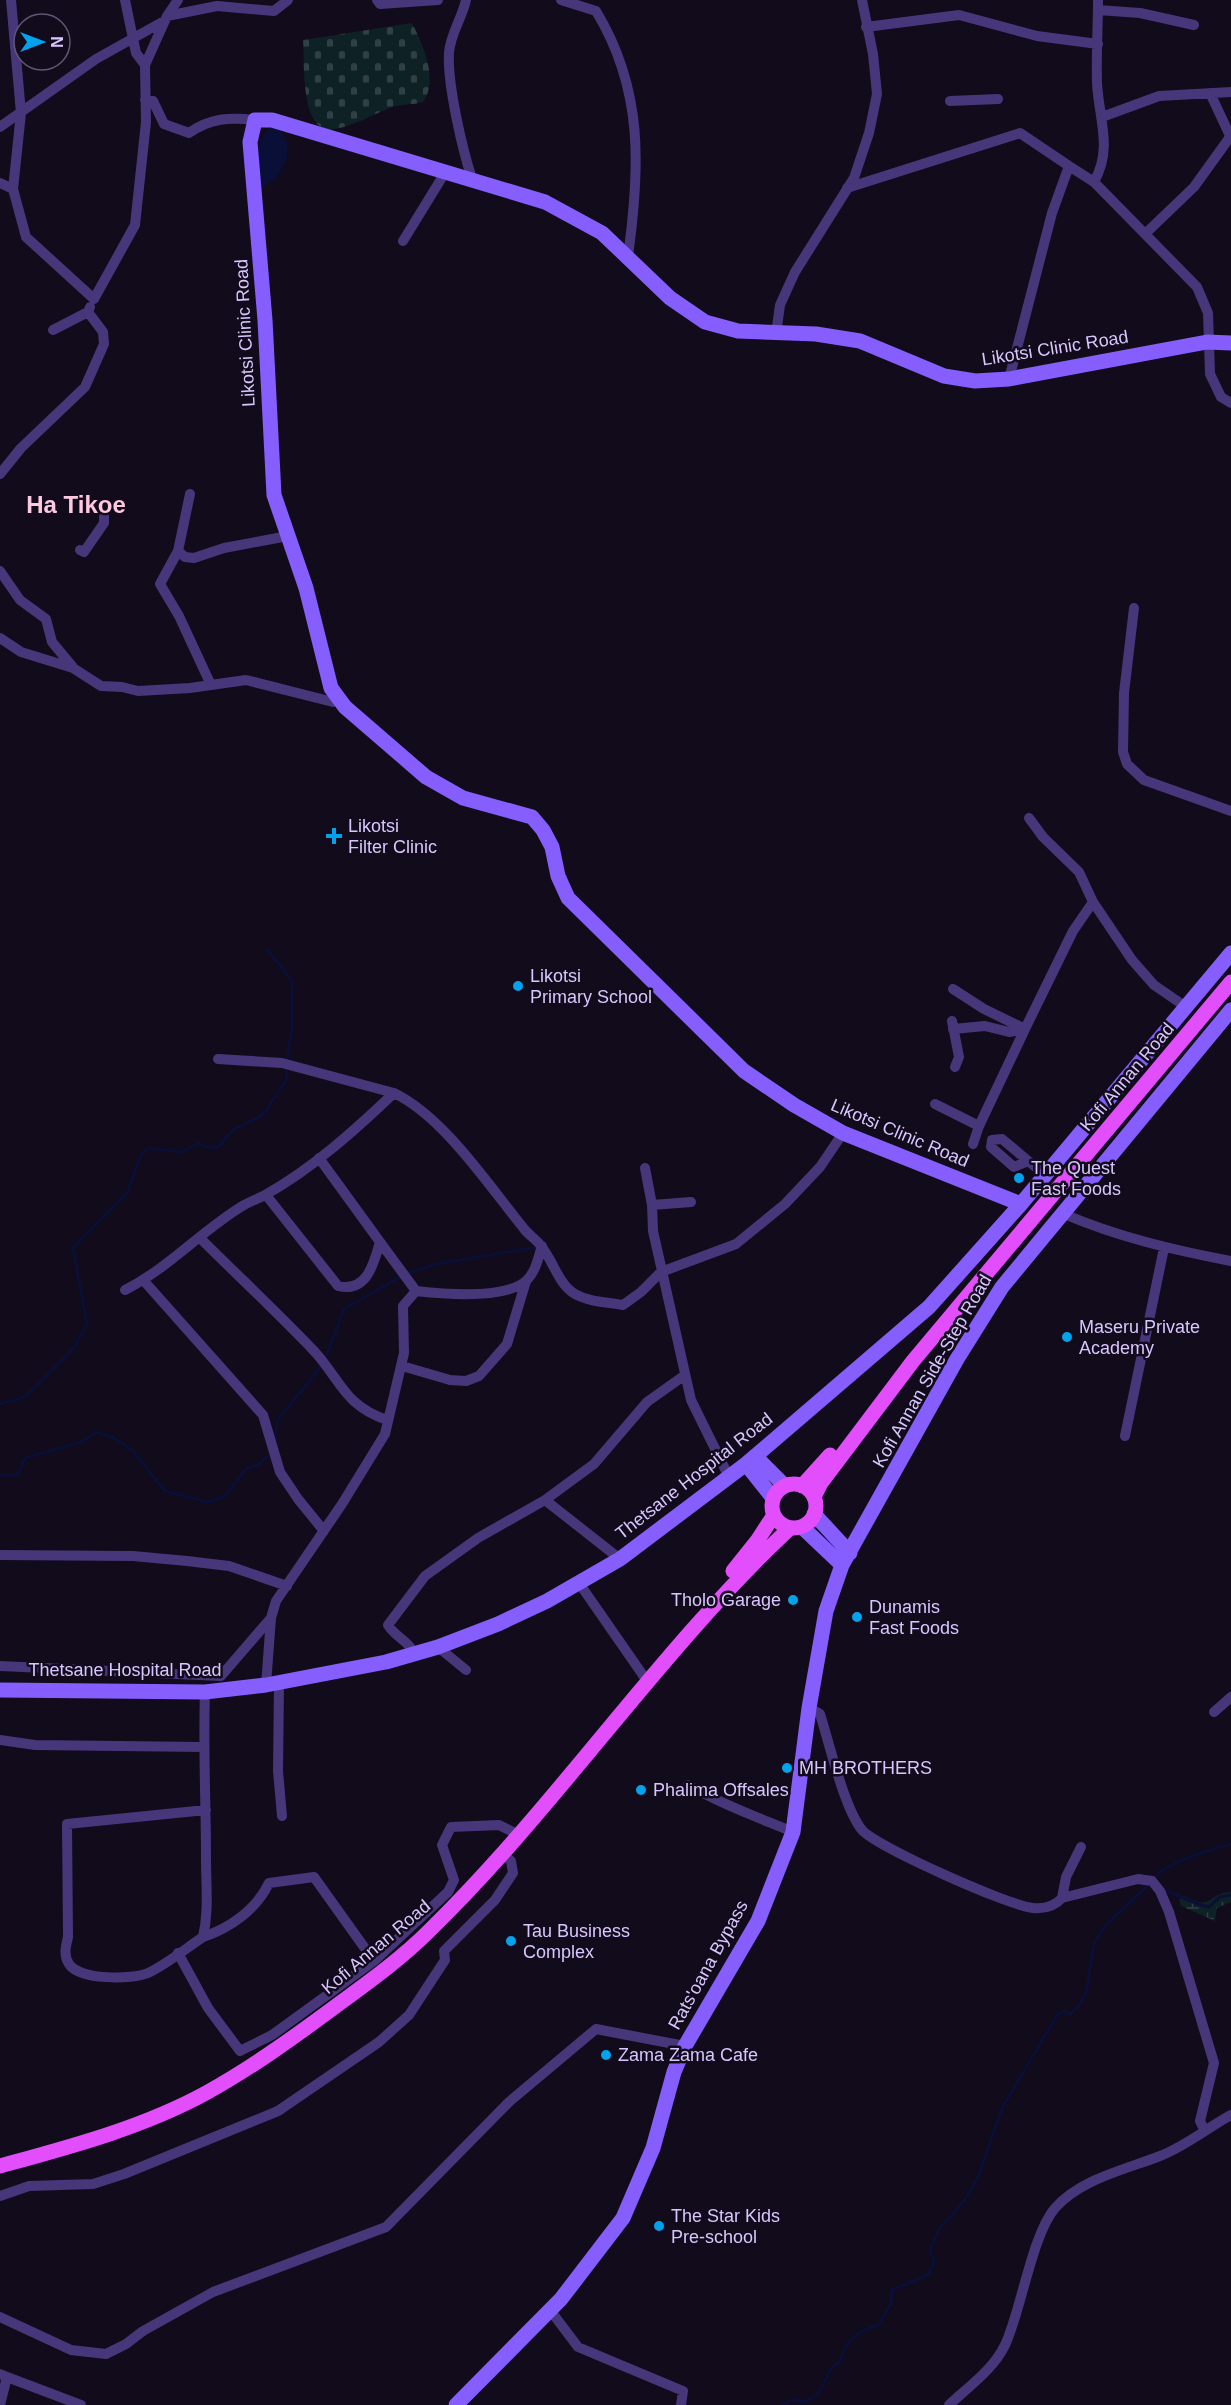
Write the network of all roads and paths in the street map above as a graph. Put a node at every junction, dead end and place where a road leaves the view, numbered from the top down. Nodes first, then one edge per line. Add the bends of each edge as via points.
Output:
1 (11, 0) edge
2 (125, 0) edge
3 (178, 0) edge
4 (288, 0) edge
5 (377, 0) edge
6 (438, 0) edge
7 (466, 0) edge
8 (561, 0) edge
9 (862, 0) edge
10 (1098, 5) edge
11 (165, 18) junction
12 (1194, 25) dead end
13 (866, 27) junction
14 (133, 39) junction
15 (1098, 44) junction
16 (145, 65) junction
17 (1231, 92) edge
18 (1210, 93) junction
19 (998, 99) dead end
20 (145, 100) junction
21 (950, 101) dead end
22 (21, 113) junction
23 (1102, 117) junction
24 (255, 120) junction
25 (0, 127) edge
26 (1230, 137) edge
27 (1069, 166) junction
28 (446, 171) junction
29 (471, 179) junction
30 (1094, 182) junction
31 (0, 183) edge
32 (847, 188) junction
33 (13, 189) junction
34 (1146, 233) junction
35 (403, 242) dead end
36 (627, 256) junction
37 (94, 299) junction
38 (88, 312) junction
39 (53, 330) dead end
40 (776, 334) junction
41 (1207, 342) junction
42 (1231, 343) edge
43 (1009, 380) junction
44 (1231, 403) edge
45 (0, 474) edge
46 (190, 494) dead end
47 (104, 516) dead end
48 (288, 536) junction
49 (80, 550) dead end
50 (178, 551) junction
51 (0, 571) edge
52 (1134, 608) dead end
53 (0, 638) edge
54 (73, 668) junction
55 (211, 685) junction
56 (337, 698) junction
57 (1231, 811) edge
58 (1029, 818) dead end
59 (1093, 902) junction
60 (1231, 953) edge
61 (1231, 982) edge
62 (953, 989) dead end
63 (1186, 1007) junction
64 (1231, 1010) edge
65 (1025, 1029) junction
66 (218, 1059) dead end
67 (955, 1067) dead end
68 (393, 1092) junction
69 (935, 1104) dead end
70 (979, 1126) junction
71 (843, 1133) junction
72 (973, 1144) dead end
73 (319, 1158) junction
74 (1026, 1161) dead end
75 (645, 1168) dead end
76 (1045, 1175) junction
77 (266, 1195) junction
78 (691, 1202) dead end
79 (1021, 1204) junction
80 (652, 1205) junction
81 (1064, 1214) junction
82 (200, 1238) junction
83 (380, 1242) junction
84 (542, 1246) junction
85 (1164, 1248) junction
86 (1231, 1261) edge
87 (661, 1272) junction
88 (144, 1281) junction
89 (526, 1281) junction
90 (125, 1290) dead end
91 (416, 1291) junction
92 (913, 1361) junction
93 (402, 1366) junction
94 (685, 1375) junction
95 (387, 1420) junction
96 (1125, 1436) dead end
97 (750, 1460) junction
98 (729, 1477) junction
99 (785, 1486) junction
100 (802, 1486) junction
101 (814, 1497) junction
102 (773, 1498) junction
103 (545, 1500) junction
104 (814, 1514) junction
105 (774, 1515) junction
106 (796, 1527) junction
107 (324, 1531) junction
108 (0, 1555) edge
109 (620, 1559) junction
110 (846, 1559) junction
111 (579, 1582) junction
112 (287, 1586) junction
113 (271, 1618) junction
114 (687, 1634) junction
115 (438, 1647) junction
116 (414, 1653) junction
117 (0, 1666) edge
118 (466, 1670) dead end
119 (647, 1681) junction
120 (272, 1684) junction
121 (0, 1690) edge
122 (205, 1692) junction
123 (1231, 1697) edge
124 (809, 1708) junction
125 (1214, 1712) dead end
126 (0, 1740) edge
127 (203, 1747) junction
128 (688, 1785) dead end
129 (206, 1810) junction
130 (282, 1816) dead end
131 (793, 1832) junction
132 (517, 1834) junction
133 (1081, 1847) dead end
134 (502, 1853) junction
135 (1062, 1898) junction
136 (203, 1937) junction
137 (178, 1953) junction
138 (374, 1961) junction
139 (685, 2046) junction
140 (1231, 2115) edge
141 (1205, 2131) junction
142 (0, 2166) edge
143 (0, 2196) edge
144 (550, 2310) junction
145 (0, 2317) edge
146 (4, 2376) edge
147 (0, 2405) edge
148 (81, 2405) edge
149 (456, 2405) edge
150 (681, 2405) edge
151 (949, 2405) edge

1 - 22 street
2 - 14 street
3 - 11 street
4 - 11 street via 274,11 217,6
5 - 6 street via 380,4
7 - 29 street via 453,31 449,54 460,135
8 - 36 street via 596,11 608,32 625,81 637,139 636,199
9 - 13 street
10 - 12 street
10 - 15 street
11 - 14 street
11 - 16 street
13 - 15 street via 959,15 1037,36
13 - 32 street via 877,94 869,133
14 - 16 street via 136,53
14 - 22 street via 96,58
15 - 23 street via 1097,83
16 - 20 street
17 - 18 street
18 - 23 street via 1159,96
18 - 26 street
19 - 21 street
20 - 24 street via 153,101 164,123 189,133 203,123 233,117
20 - 37 street via 135,225
22 - 25 street
22 - 33 street
23 - 30 street via 1105,150 1103,166
24 - 28 street, Likotsi Clinic Road via 272,120
24 - 48 street, Likotsi Clinic Road via 250,142 265,320 270,463 274,495
26 - 34 street via 1194,187
27 - 30 street
27 - 32 street via 1020,133
27 - 43 street via 1052,213
28 - 29 street, Likotsi Clinic Road
28 - 35 street
29 - 36 street, Likotsi Clinic Road via 545,202 602,233
30 - 34 street
31 - 33 street
32 - 40 street via 795,272 780,305
33 - 37 street via 26,237
34 - 41 street via 1197,287 1208,313
36 - 40 street, Likotsi Clinic Road via 670,298 705,322 738,331
37 - 38 street
38 - 39 street
38 - 45 street via 103,332 104,344 85,387 21,448
40 - 43 street, Likotsi Clinic Road via 860,341 944,376 969,381
41 - 42 street, Likotsi Clinic Road
41 - 43 street, Likotsi Clinic Road
41 - 44 street via 1210,374 1221,397
46 - 50 street
47 - 49 street via 104,523 84,552
48 - 50 street via 194,558 184,557
48 - 56 street, Likotsi Clinic Road via 306,588 325,673
50 - 55 street via 160,584
51 - 54 street via 20,600 46,619 52,642
52 - 57 street via 1124,693 1123,752 1127,764 1144,780
53 - 54 street via 21,652
54 - 55 street via 101,686 138,691
55 - 56 street via 246,680 333,702
56 - 71 street, Likotsi Clinic Road via 426,777 463,798 532,818 552,847 568,898 595,927 744,1071
58 - 59 street via 1079,872
59 - 63 street via 1154,986
59 - 65 street via 1073,931
60 - 63 street, Thetsane Hospital Road
61 - 92 main road, Kofi Annan Road
62 - 65 street
63 - 76 street, Thetsane Hospital Road
64 - 81 street, Kofi Annan Side-Step Road
65 - 67 street via 1009,1032 985,1026 952,1025 959,1056
65 - 70 street
66 - 68 street via 282,1063
68 - 73 street
68 - 84 street via 435,1123
69 - 70 street
70 - 72 street
71 - 79 street, Likotsi Clinic Road
71 - 87 street via 820,1167 785,1204 736,1244
73 - 77 street
73 - 83 street
74 - 76 street
75 - 80 street
76 - 79 street, Thetsane Hospital Road
77 - 82 street via 244,1205
77 - 83 street via 338,1286 350,1287 370,1275
78 - 80 street
79 - 97 street, Thetsane Hospital Road via 929,1307
80 - 87 street
81 - 85 street via 1109,1233
81 - 110 street, Kofi Annan Side-Step Road via 1002,1287 957,1359
82 - 88 street
82 - 95 street via 317,1354 338,1386 360,1407
83 - 91 street
84 - 87 street via 572,1293 586,1299 624,1305
84 - 89 street
85 - 86 street
85 - 96 street
87 - 94 street
88 - 90 street
88 - 107 street via 262,1415 280,1472
89 - 91 street via 487,1294
89 - 93 street via 507,1344 479,1376 466,1381 450,1380
91 - 93 street via 403,1306
92 - 100 main road, Kofi Annan Road via 894,1377
92 - 101 main road, Kofi Annan Road
93 - 95 street
94 - 98 street via 691,1400
94 - 103 street via 647,1402 594,1464
95 - 107 street via 375,1454
97 - 98 street, Thetsane Hospital Road
97 - 99 street
97 - 102 street
98 - 109 street, Thetsane Hospital Road
99 - 100 main road
99 - 102 main road
100 - 101 main road
101 - 104 main road
102 - 105 main road
103 - 109 street
103 - 116 street via 478,1538 425,1576 388,1625 411,1645
104 - 106 main road
104 - 110 street
105 - 106 main road via 783,1526
105 - 114 main road, Kofi Annan Road
106 - 110 street
106 - 114 main road, Kofi Annan Road via 745,1570
107 - 112 street
108 - 112 street via 133,1556 198,1562 229,1566
109 - 111 street, Thetsane Hospital Road
110 - 124 street, Rats'oana Bypass via 826,1611
111 - 115 street, Thetsane Hospital Road via 498,1624
111 - 119 street
112 - 113 street
113 - 117 street via 221,1676
113 - 120 street
114 - 119 main road, Kofi Annan Road
115 - 116 street, Thetsane Hospital Road
115 - 118 street
116 - 120 street, Thetsane Hospital Road
119 - 132 main road, Kofi Annan Road
120 - 122 street, Thetsane Hospital Road
120 - 130 street
121 - 122 street, Thetsane Hospital Road
122 - 127 street
123 - 125 street
124 - 131 street, Rats'oana Bypass
124 - 135 street via 820,1714 846,1793 863,1830 887,1846 1004,1900 1032,1908 1049,1907
126 - 127 street via 35,1745
127 - 129 street
128 - 131 street via 719,1803
129 - 136 street via 208,1913
129 - 137 street via 67,1824 65,1955 69,1965 76,1971 112,1978 146,1974
131 - 139 street, Rats'oana Bypass via 758,1921
132 - 134 main road, Kofi Annan Road
132 - 138 street via 499,1825 451,1827 442,1845 454,1880 448,1892
133 - 135 street via 1062,1887
134 - 142 main road, Kofi Annan Road via 427,1933 381,1973 271,2053 205,2094 154,2116 75,2146
134 - 143 street via 511,1861 513,1874 495,1900 444,1951 445,1960 409,2015 379,2042 278,2111 124,2174 93,2184 29,2186
135 - 141 street via 1138,1879 1152,1881 1160,1892 1170,1912 1214,2063 1200,2121
136 - 137 street
136 - 138 street via 222,1930 252,1908 269,1883 314,1878
137 - 138 street via 208,2008 240,2051 272,2035
139 - 144 street, Rats'oana Bypass via 653,2148 623,2218 582,2276
139 - 145 street via 596,2029 509,2102 386,2227 213,2292 106,2354 71,2350
140 - 141 street
141 - 151 street via 1160,2156 1094,2181 1068,2195 1053,2211 1042,2232 1005,2345 992,2366
144 - 149 street, Rats'oana Bypass
144 - 150 street via 578,2347 683,2391
146 - 147 street
146 - 148 street

